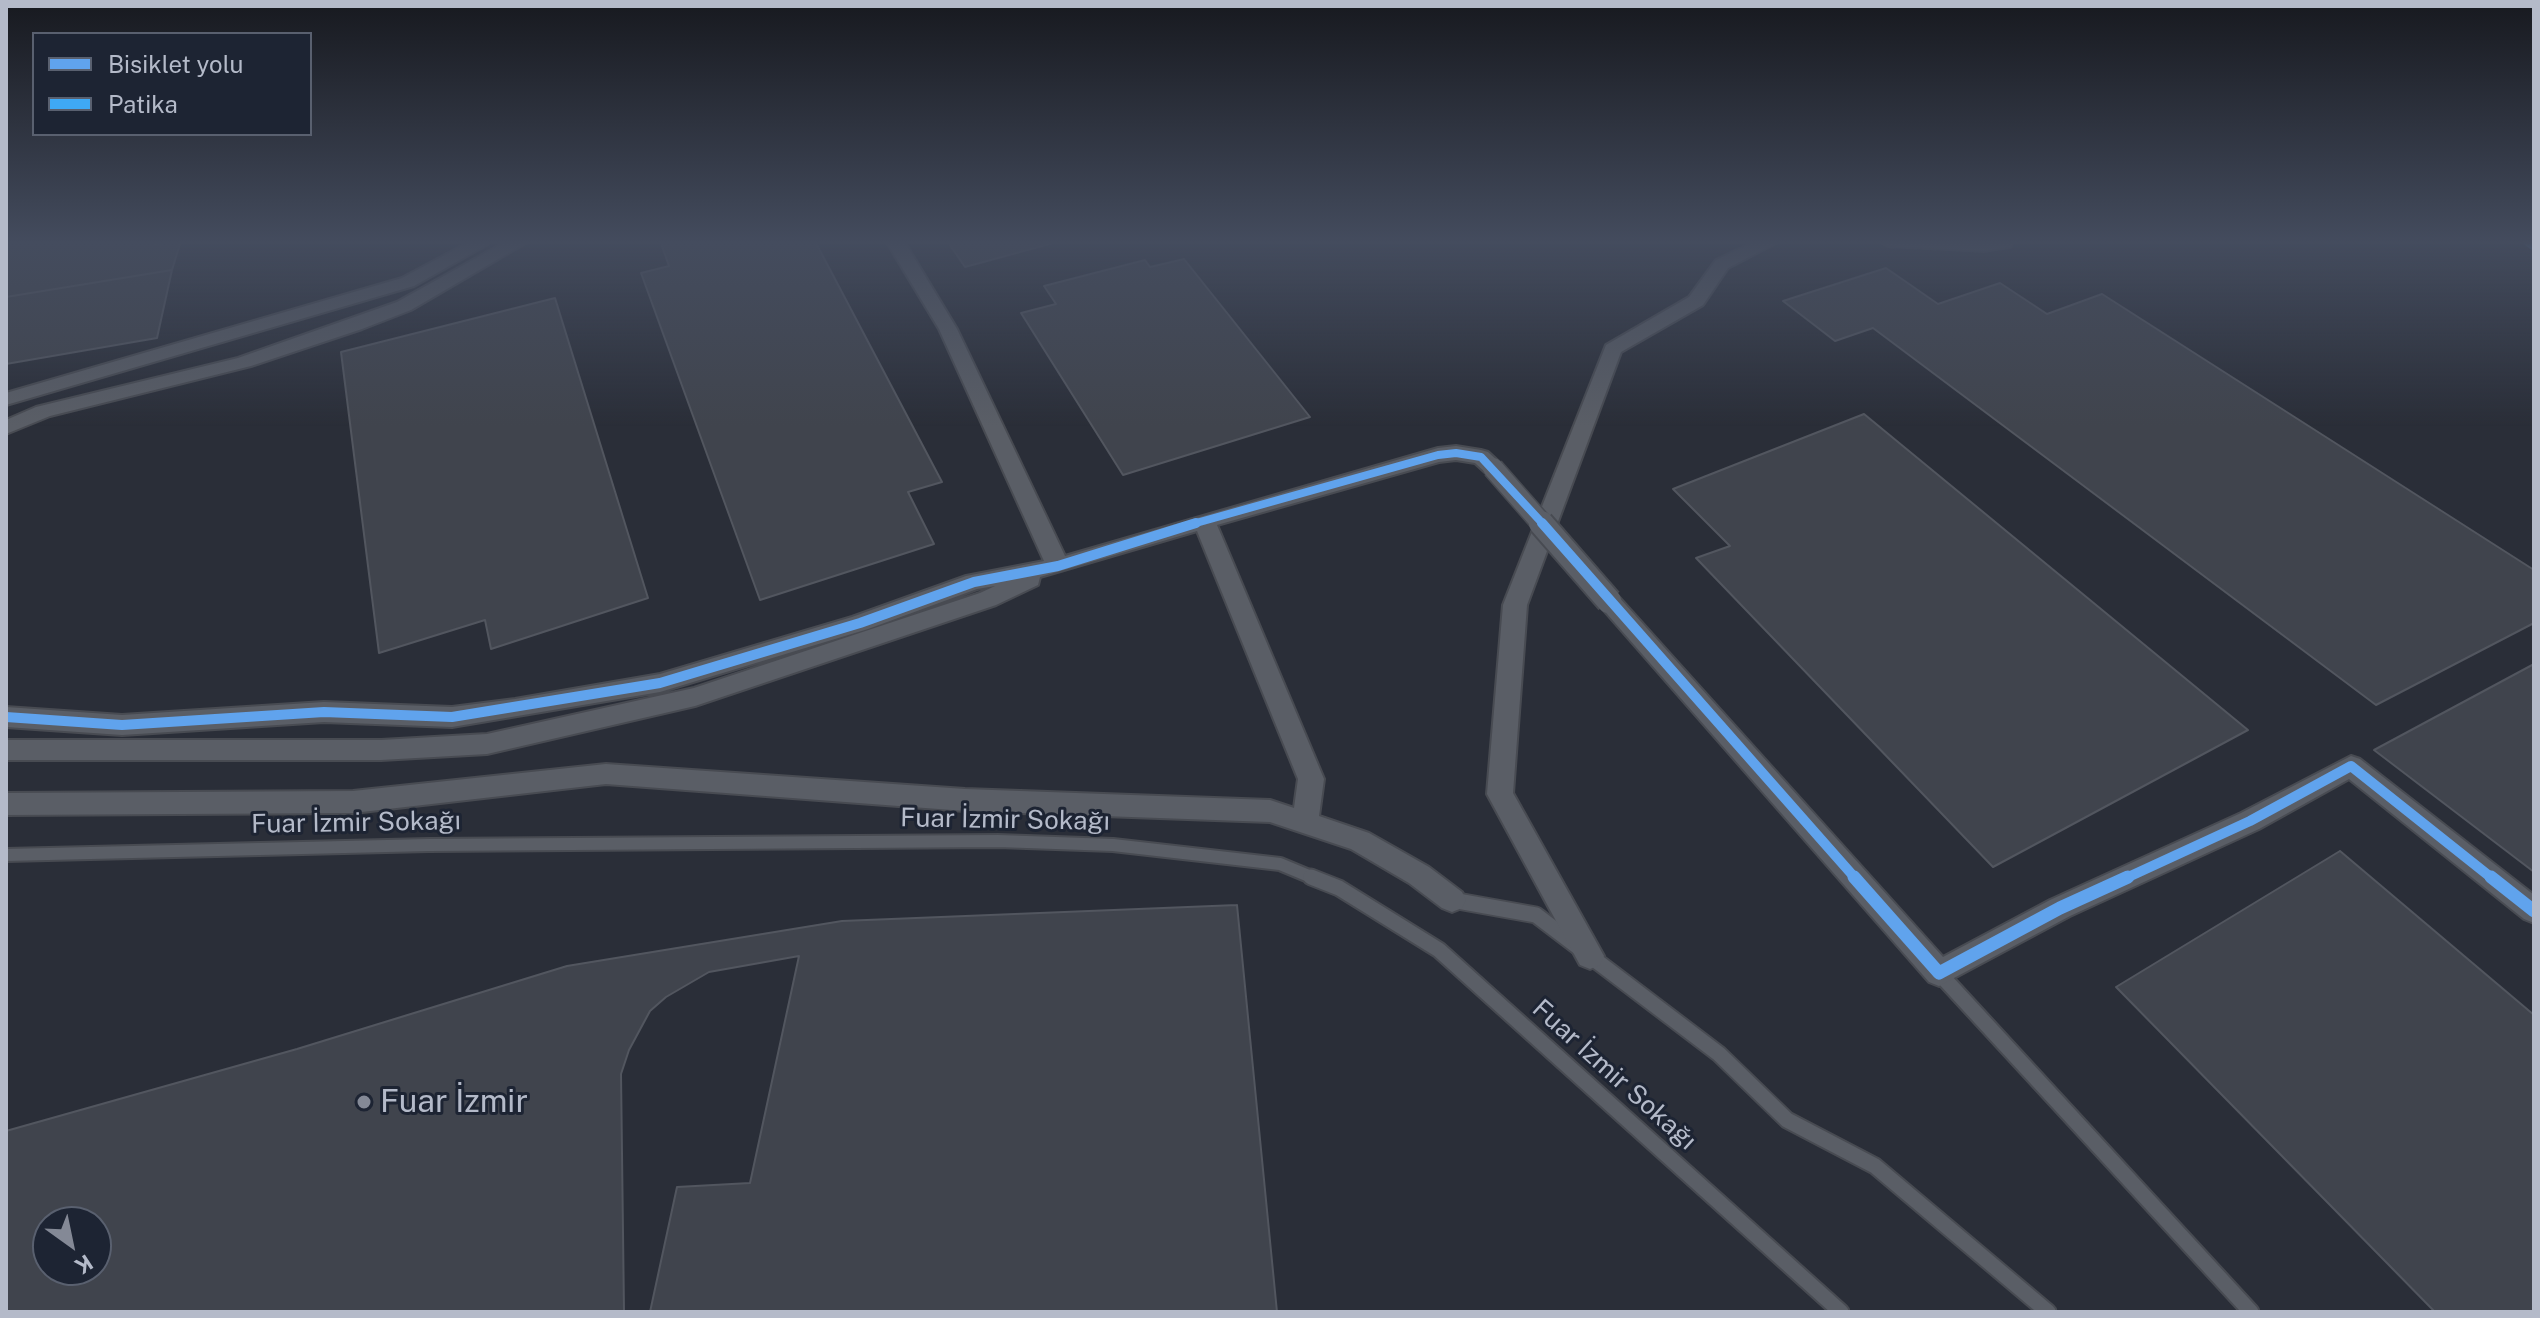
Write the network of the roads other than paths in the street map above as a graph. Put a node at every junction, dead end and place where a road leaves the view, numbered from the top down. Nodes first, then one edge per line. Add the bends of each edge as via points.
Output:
1 (338, 303) edge
2 (410, 303) edge
3 (932, 303) edge
4 (1693, 303) edge
5 (6, 399) edge
6 (6, 428) edge
7 (1204, 521) junction
8 (1058, 566) junction
9 (6, 717) edge
10 (6, 750) edge
11 (6, 804) edge
12 (1305, 823) junction
13 (6, 855) edge
14 (1452, 900) joint
15 (2534, 911) edge
16 (1590, 956) junction
17 (1939, 973) junction
18 (1841, 1312) edge
19 (2048, 1312) edge
20 (2251, 1312) edge

1 - 5 street
2 - 6 street via 244,362 43,411
3 - 8 street
4 - 16 street via 1613,349 1515,605 1500,794
7 - 8 street
7 - 12 street via 1311,779
7 - 17 street, bridge via 1438,455 1481,457
8 - 9 street via 974,582 860,623 660,683 515,708 452,717 324,712 122,725
8 - 10 street via 988,599 695,697 487,744 381,750
11 - 12 street via 353,802 606,774 965,800 1270,811
12 - 14 street via 1360,841
13 - 18 lane, Fuar İzmir Sokağı via 998,841 1113,845 1280,864 1339,888 1439,950
14 - 16 lane via 1536,915
15 - 17 street via 2351,766
16 - 19 lane via 1719,1054 1787,1120 1875,1166
17 - 20 lane

